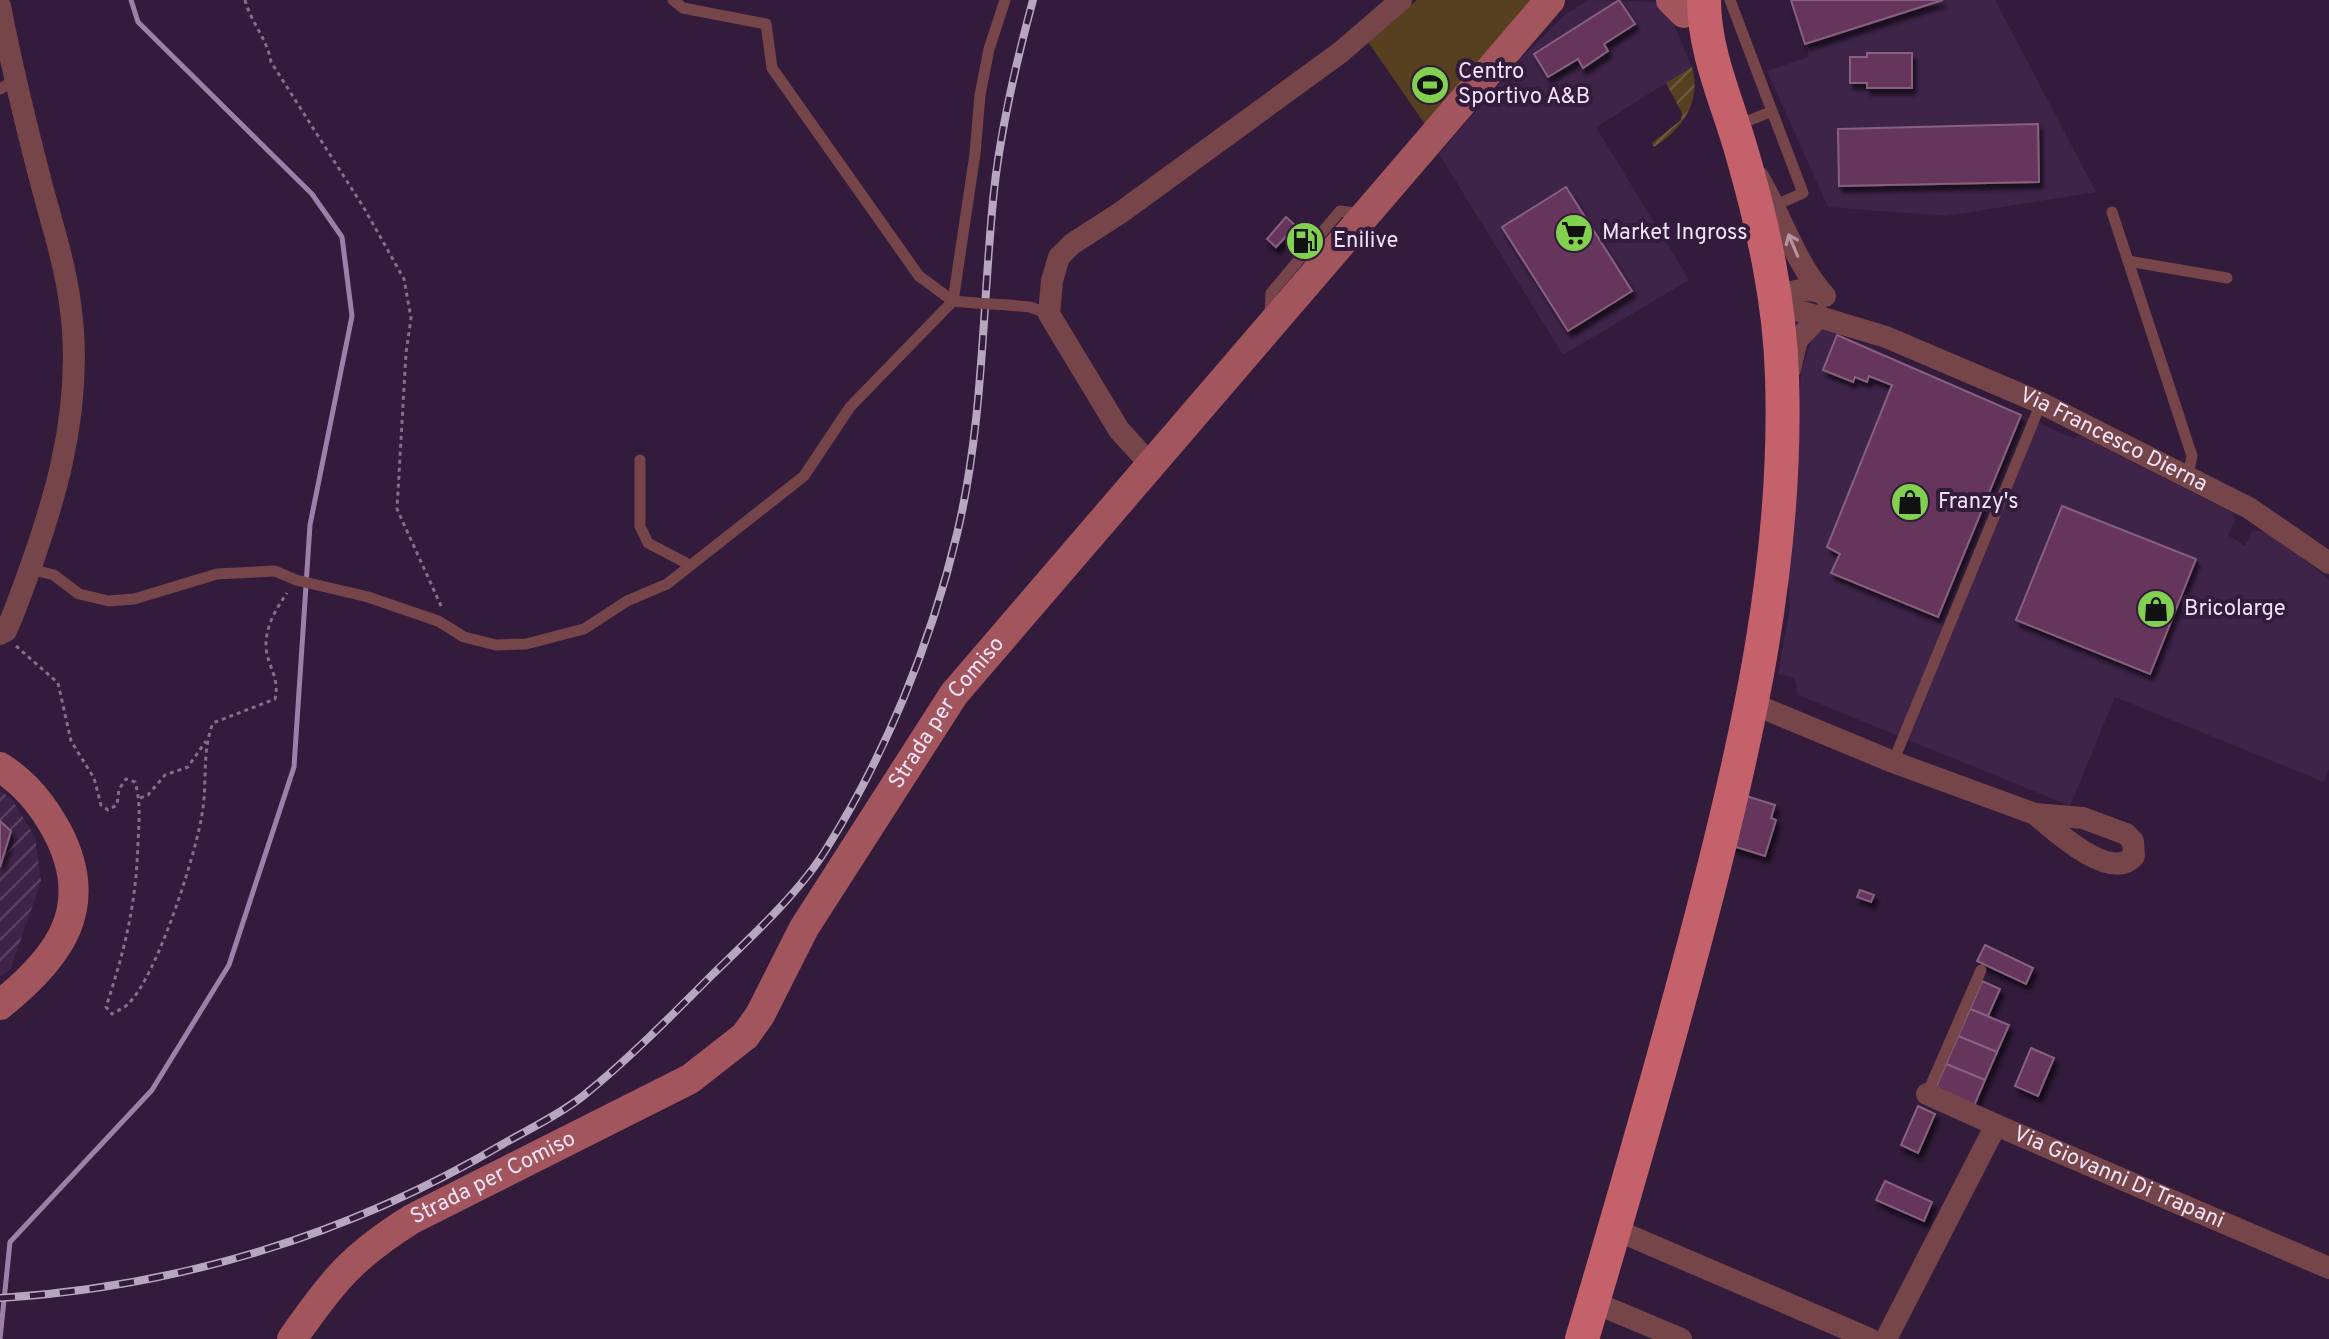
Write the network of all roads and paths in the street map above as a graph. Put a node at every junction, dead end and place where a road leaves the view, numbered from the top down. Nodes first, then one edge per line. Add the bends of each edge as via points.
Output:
1 (245, 0) edge
2 (673, 0) edge
3 (1005, 0) edge
4 (1401, 0) edge
5 (1550, 0) edge
6 (1563, 0) edge
7 (1730, 0) edge
8 (1684, 3) edge
9 (0, 6) edge
10 (1512, 45) junction
11 (8, 85) edge
12 (1770, 112) junction
13 (1738, 140) junction
14 (1776, 205) junction
15 (2112, 212) dead end
16 (2128, 261) junction
17 (2227, 278) dead end
18 (1821, 292) junction
19 (953, 301) junction
20 (1776, 304) junction
21 (1049, 314) junction
22 (1820, 316) junction
23 (1886, 337) junction
24 (2041, 403) junction
25 (1782, 417) junction
26 (640, 460) dead end
27 (1151, 465) junction
28 (2188, 475) junction
29 (2329, 563) edge
30 (690, 565) junction
31 (30, 569) junction
32 (296, 580) junction
33 (438, 621) junction
34 (3, 632) edge
35 (1751, 703) junction
36 (206, 741) junction
37 (1893, 762) junction
38 (0, 767) edge
39 (140, 798) junction
40 (2035, 814) junction
41 (2083, 818) junction
42 (2072, 847) junction
43 (1981, 970) dead end
44 (0, 1005) edge
45 (1927, 1094) joint
46 (1996, 1125) junction
47 (1614, 1229) junction
48 (2329, 1268) edge
49 (1593, 1302) junction
50 (292, 1339) edge
51 (1582, 1339) edge
52 (1681, 1339) edge
53 (1870, 1339) edge
54 (1886, 1339) edge

1 - 33 path via 249,17 267,39 271,62 404,279 411,318 397,509 442,606
2 - 19 lane via 683,8 766,24 772,68 919,276
3 - 19 lane via 980,95
4 - 21 street via 1329,60 1072,244 1059,257
5 - 10 main road, Strada per Comiso
6 - 10 main road
7 - 12 lane
8 - 13 main road via 1710,50
9 - 11 street
10 - 27 main road, Strada per Comiso
11 - 31 street via 65,275 73,348 64,463
12 - 13 lane
12 - 14 lane via 1803,193
13 - 14 street
13 - 20 main road
18 -> 14 street via 1797,255
15 - 16 lane
16 - 17 lane
16 - 28 lane via 2192,456
18 - 20 street via 1800,289
18 - 23 street via 1847,315
19 - 21 lane, bridge via 1030,307
19 - 30 lane via 850,407 804,476
20 - 22 street
20 - 25 main road
21 - 27 street via 1119,430
22 - 23 street
22 - 25 street via 1797,340
23 - 24 street, Via Francesco Dierna
24 - 28 street, Via Francesco Dierna
24 - 37 lane
25 - 35 main road via 1779,538
26 - 30 lane via 640,526 648,543
27 - 50 main road, Strada per Comiso via 925,734 804,928 745,1036 690,1079 379,1240 330,1285
28 - 29 street, Via Francesco Dierna via 2286,530
30 - 33 lane via 667,584 627,601 584,629 526,644 496,645 464,637
31 - 32 lane via 54,575 79,594 109,601 250,570 275,571
31 - 34 street
32 - 33 lane
32 - 36 path via 272,614 266,647 278,685 275,699 213,723
34 - 39 path via 58,683 71,741 94,778 101,805 108,810 117,805 126,779 135,782
35 - 37 street
35 - 47 main road via 1685,980
36 - 39 path via 188,767 165,775
36 - 39 path via 203,810 184,880 155,960 129,1004 112,1014 106,1007 137,894
37 - 40 street
38 - 44 main road via 25,785 50,818 67,851 75,888 58,947 32,980
40 - 41 street
40 - 42 street
41 - 42 street
41 - 42 street via 2130,836 2134,856 2118,865
43 - 45 lane
45 - 46 street
46 - 48 street, Via Giovanni Di Trapani
46 - 54 street, Via Giovanni Di Trapani
47 - 49 main road
47 - 53 street
49 - 51 main road
49 - 52 street

